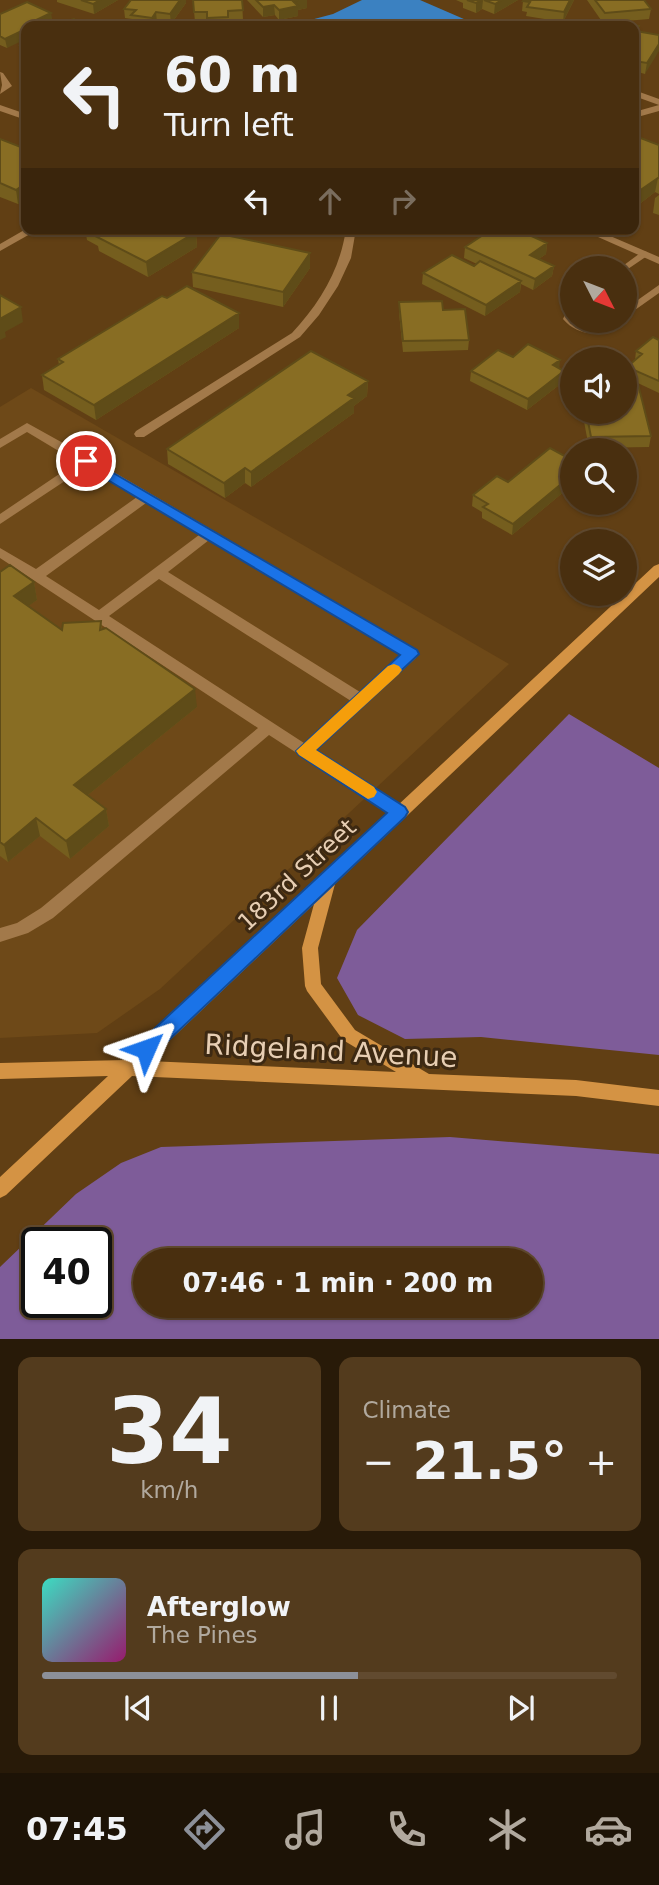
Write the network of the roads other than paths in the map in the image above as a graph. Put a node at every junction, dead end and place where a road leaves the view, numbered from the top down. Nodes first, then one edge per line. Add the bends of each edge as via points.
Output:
1 (0, 75) edge
2 (0, 91) edge
3 (639, 95) edge
4 (659, 102) edge
5 (0, 108) edge
6 (659, 108) edge
7 (639, 114) edge
8 (21, 115) edge
9 (23, 235) edge
10 (351, 235) edge
11 (599, 235) edge
12 (0, 248) edge
13 (643, 254) junction
14 (637, 259) edge
15 (659, 261) edge
16 (659, 288) edge
17 (637, 305) edge
18 (140, 434) dead end
19 (0, 444) edge
20 (86, 461) junction
21 (146, 497) junction
22 (0, 520) edge
23 (209, 534) junction
24 (0, 552) edge
25 (659, 569) edge
26 (158, 572) junction
27 (36, 576) junction
28 (99, 617) junction
29 (361, 700) junction
30 (269, 727) junction
31 (304, 751) junction
32 (399, 812) junction
33 (329, 878) junction
34 (0, 935) edge
35 (126, 1068) junction
36 (0, 1071) edge
37 (425, 1081) junction
38 (659, 1098) edge
39 (0, 1189) edge

1 - 2 street via 6,86
3 - 4 street
5 - 8 street
6 - 7 street
9 - 12 street
10 - 18 street via 336,278 296,335
11 - 13 street
13 - 14 street
13 - 15 street
16 - 17 street
19 - 20 street via 27,427
20 - 21 street
20 - 22 street
21 - 23 street
21 - 27 street
23 - 26 street
23 - 29 street via 411,654
24 - 27 street
25 - 32 street, 183rd Street
26 - 28 street
26 - 29 street
27 - 28 street
28 - 30 street
29 - 31 street
30 - 31 street
30 - 34 street via 47,913
31 - 32 street
32 - 33 street, 183rd Street
33 - 35 street, 183rd Street
33 - 37 street via 310,948 313,986 349,1035
35 - 36 street, Ridgeland Avenue
35 - 37 street, Ridgeland Avenue
35 - 39 street, 183rd Street
37 - 38 street, Ridgeland Avenue via 576,1088

